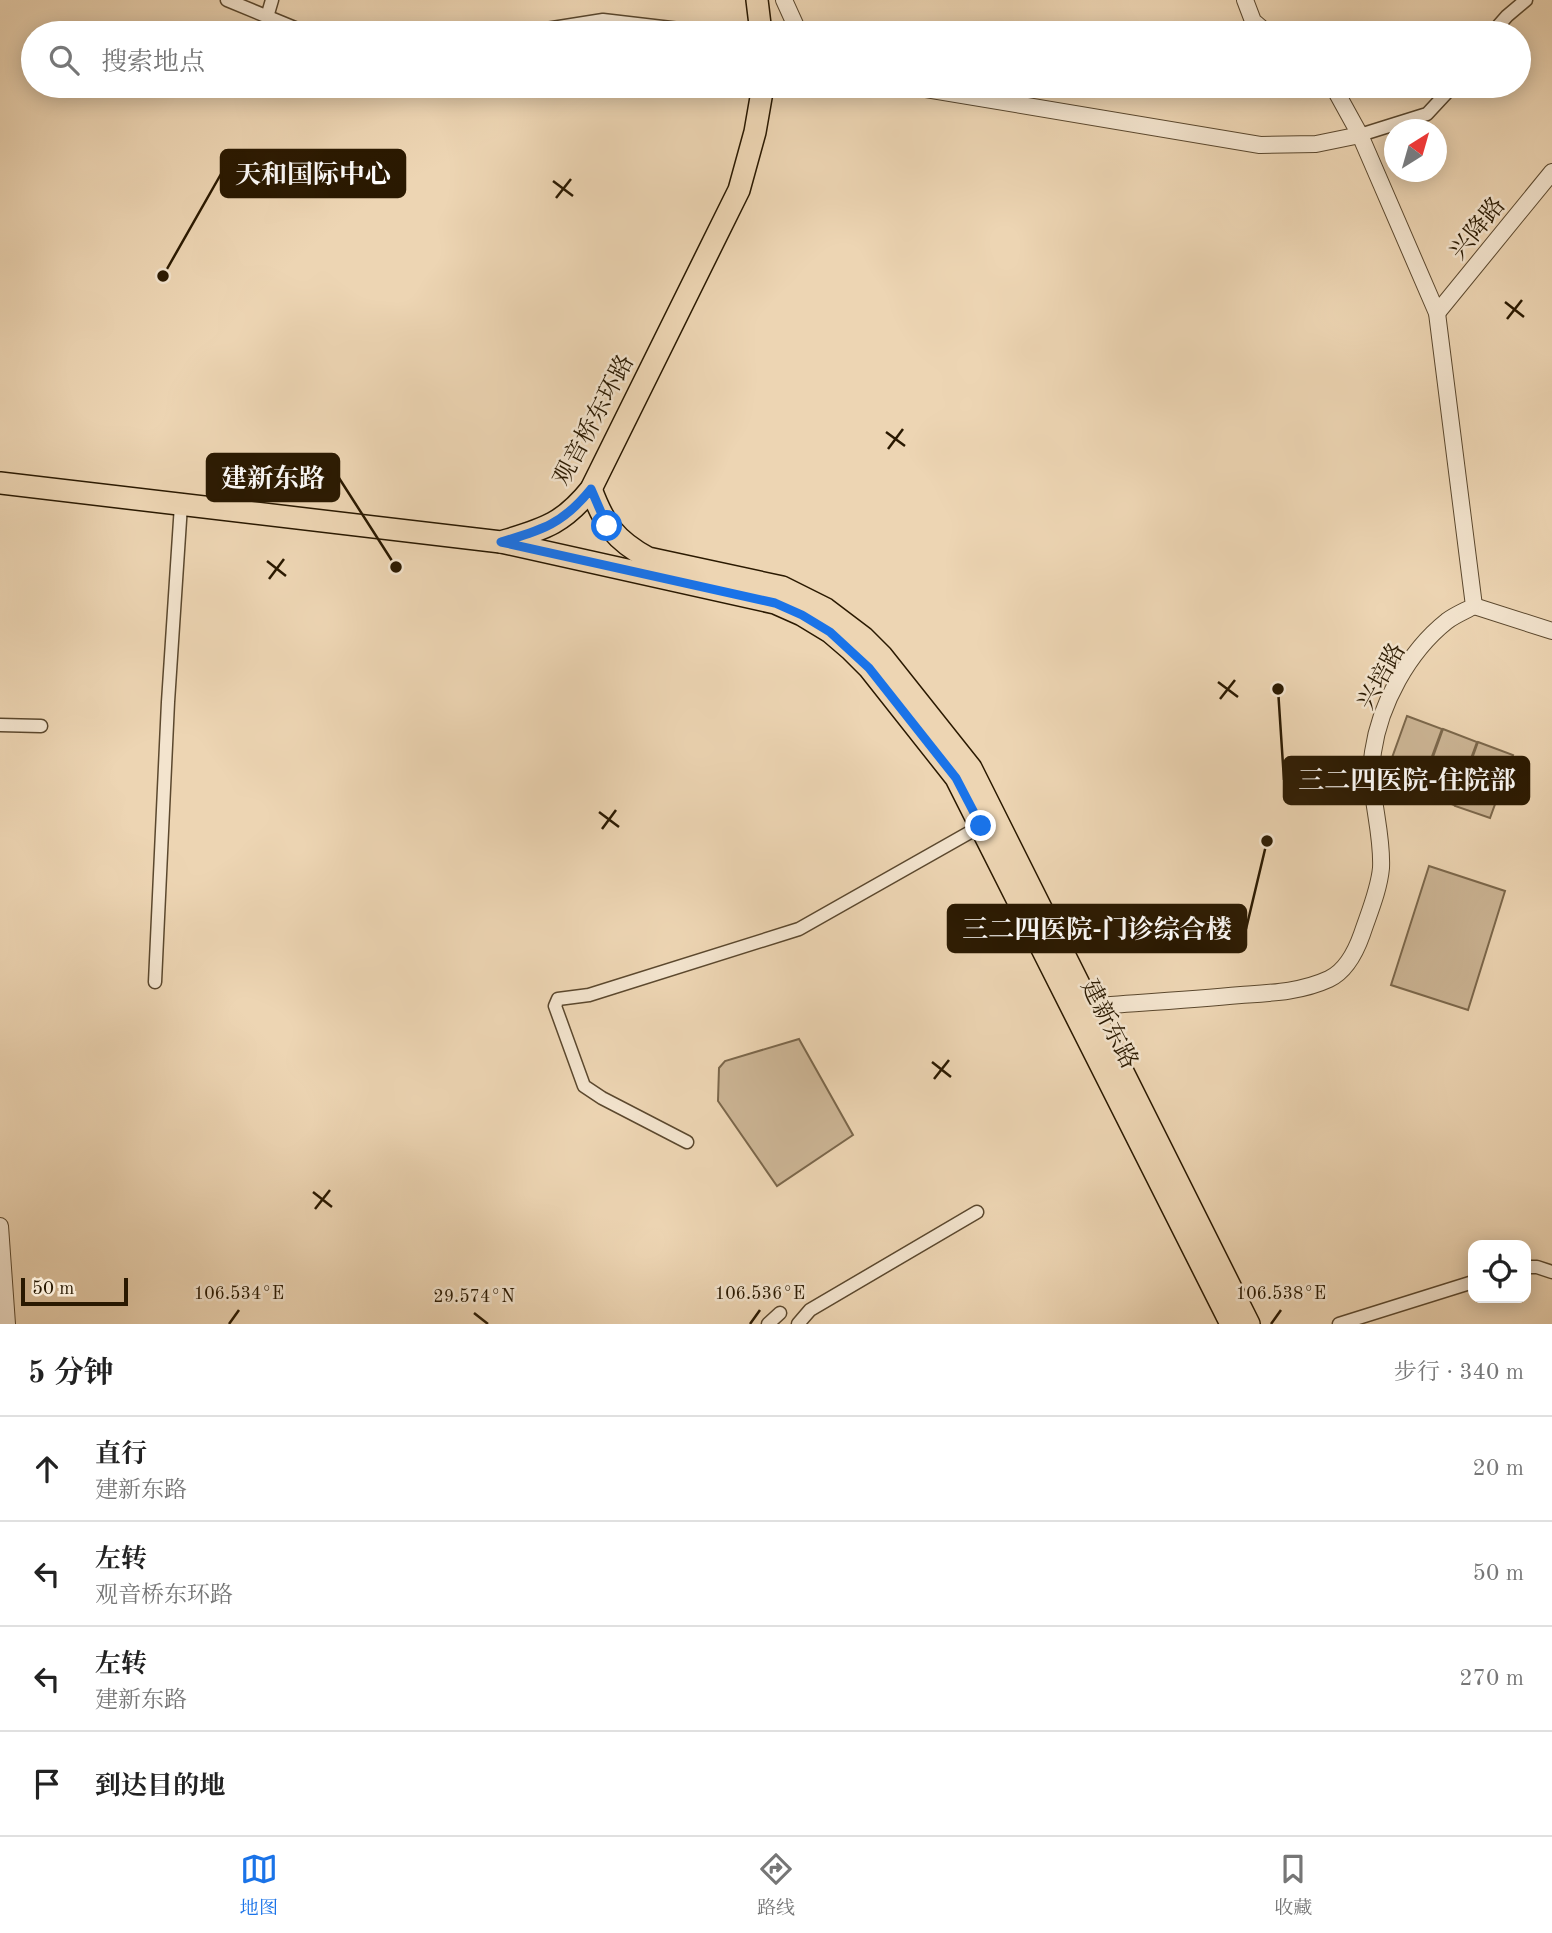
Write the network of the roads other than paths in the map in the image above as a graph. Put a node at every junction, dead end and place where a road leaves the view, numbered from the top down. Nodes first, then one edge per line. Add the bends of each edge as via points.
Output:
1 (228, 0) edge
2 (272, 0) edge
3 (757, 0) edge
4 (784, 0) edge
5 (1245, 0) edge
6 (1526, 0) edge
7 (267, 17) junction
8 (277, 21) edge
9 (760, 21) edge
10 (794, 21) edge
11 (1253, 21) edge
12 (1503, 21) edge
13 (761, 98) edge
14 (980, 98) edge
15 (1340, 98) edge
16 (1442, 98) edge
17 (1360, 135) junction
18 (1552, 172) edge
19 (1437, 313) junction
20 (0, 483) edge
21 (591, 489) junction
22 (181, 505) junction
23 (501, 542) junction
24 (1475, 606) junction
25 (1552, 631) edge
26 (0, 725) edge
27 (41, 726) dead end
28 (981, 826) junction
29 (155, 982) dead end
30 (1082, 1007) junction
31 (687, 1142) dead end
32 (977, 1212) dead end
33 (0, 1226) edge
34 (1531, 1267) edge
35 (1552, 1272) edge
36 (1468, 1284) edge
37 (780, 1313) dead end
38 (7, 1324) edge
39 (768, 1324) edge
40 (798, 1324) edge
41 (1231, 1324) edge
42 (1249, 1324) edge
43 (1339, 1324) edge

1 - 7 street
2 - 7 street
3 - 9 main road
4 - 10 street
5 - 11 street
6 - 12 street
7 - 8 street
13 - 21 main road, 观音桥东环路 via 738,190
14 - 17 street via 1260,145 1316,144
15 - 17 street
16 - 17 street via 1427,114
17 - 19 street
18 - 19 street, 兴降路
19 - 24 street
20 - 22 main road, 观音桥东环路
21 - 23 main road, 观音桥东环路 via 564,518
21 - 30 main road, 建新东路 via 607,526 630,549 669,564 782,587 838,617 882,656 971,768
22 - 23 main road, 观音桥东环路
22 - 29 street
23 - 28 main road, 建新东路 via 775,603 802,615 830,632 869,668 956,778
24 - 25 street
24 - 30 street, 兴培路 via 1448,620 1427,640 1391,694 1378,725 1372,786 1381,869 1357,948 1346,965 1332,978 1291,991
26 - 27 street
28 - 30 main road, 建新东路
28 - 31 street via 799,929 589,995 558,999 555,1006 584,1086
30 - 41 main road, 建新东路
30 - 42 main road, 建新东路
32 - 40 street via 810,1310
33 - 38 street
34 - 35 street
36 - 43 street
37 - 39 street

